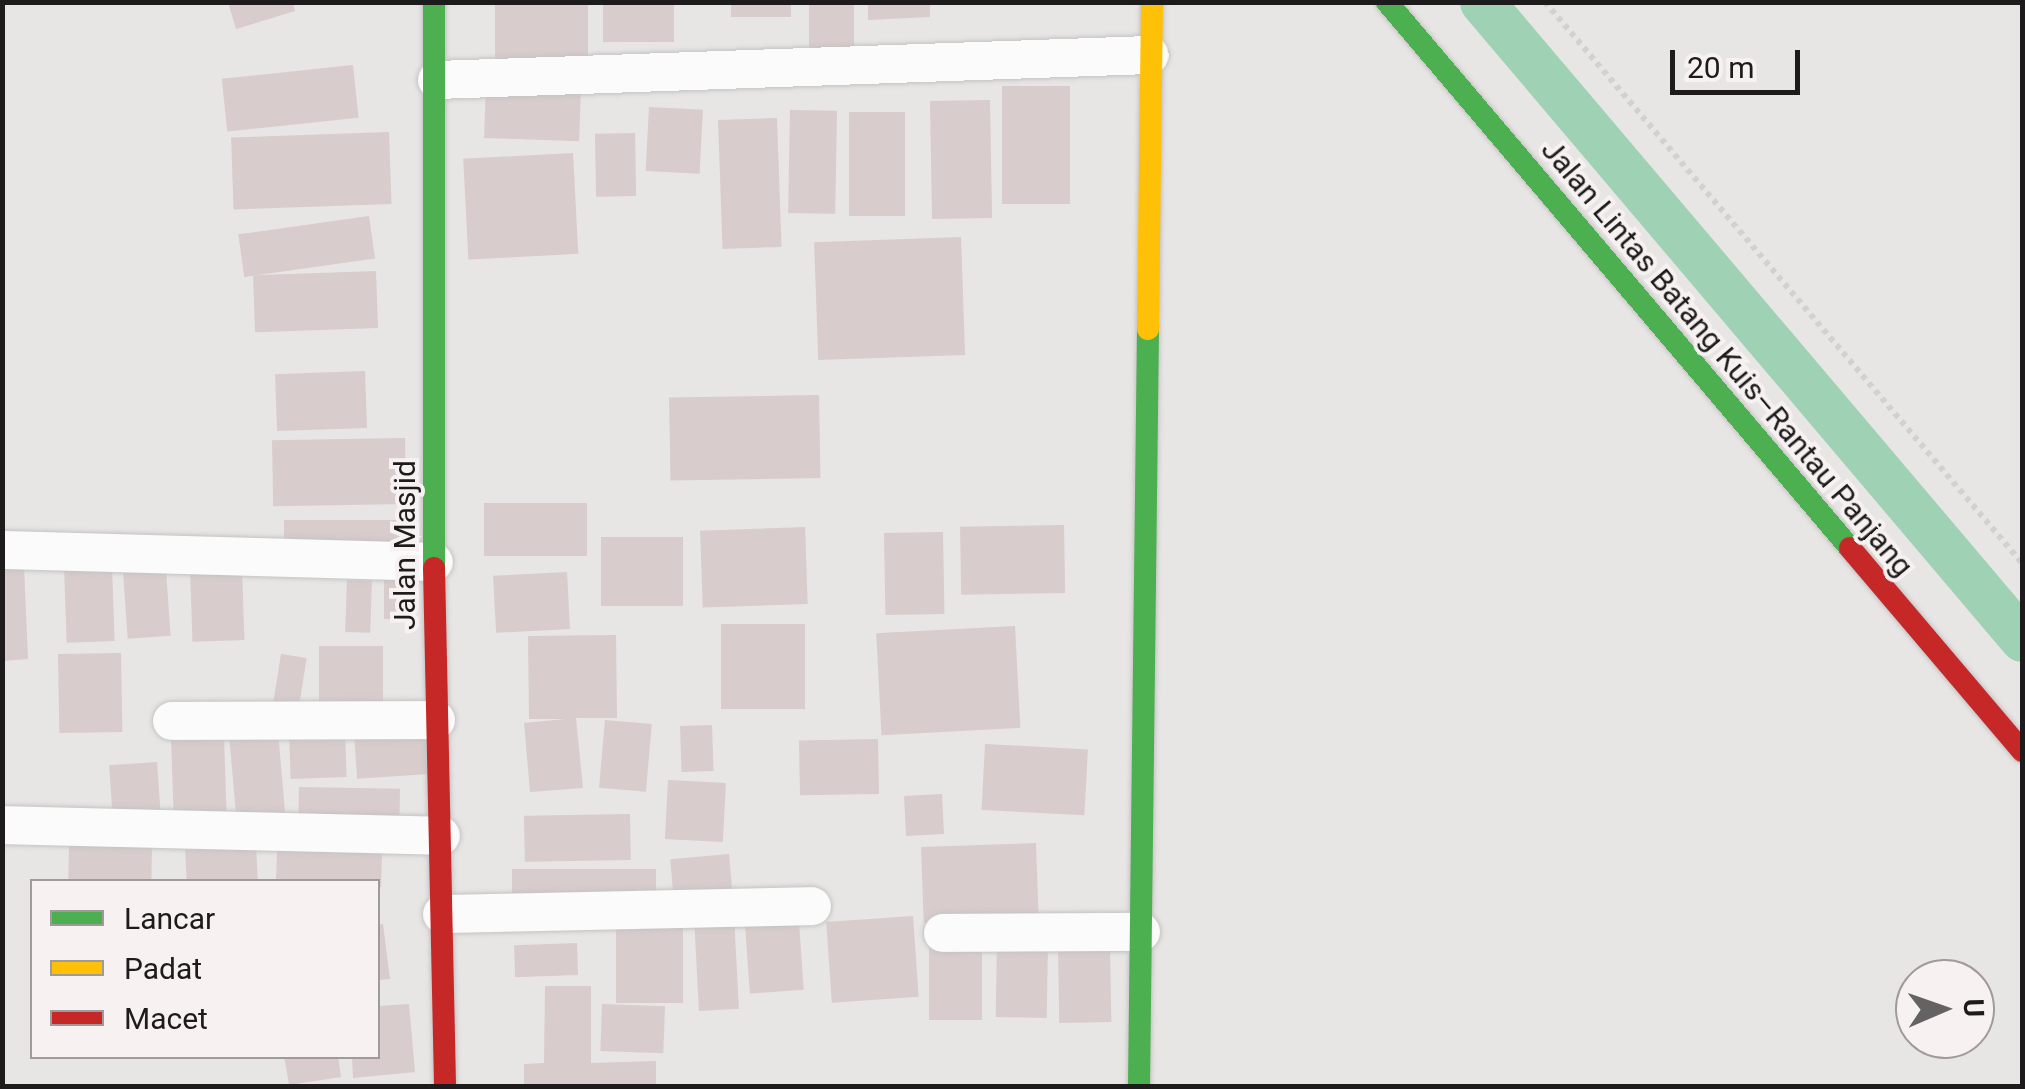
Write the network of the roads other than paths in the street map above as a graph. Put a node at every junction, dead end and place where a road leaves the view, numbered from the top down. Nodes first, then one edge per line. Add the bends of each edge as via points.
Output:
1 (1152, 2) edge
2 (1387, 2) edge
3 (435, 13) edge
4 (1150, 55) junction
5 (437, 80) junction
6 (2, 550) edge
7 (434, 562) junction
8 (172, 720) dead end
9 (436, 720) junction
10 (2022, 751) edge
11 (2, 825) edge
12 (441, 836) junction
13 (812, 906) dead end
14 (442, 914) junction
15 (1141, 932) junction
16 (944, 934) dead end
17 (446, 1086) edge
18 (1138, 1086) edge

1 - 4 street
2 - 10 street, Jalan Lintas Batang Kuis–Rantau Panjang
3 - 5 street, Jalan Masjid
4 - 5 street
4 - 15 street
5 - 7 street, Jalan Masjid
6 - 7 street
7 - 9 street, Jalan Masjid
8 - 9 street
9 - 12 street, Jalan Masjid
11 - 12 street
12 - 14 street, Jalan Masjid
13 - 14 street
14 - 17 street, Jalan Masjid
15 - 16 street
15 - 18 street

